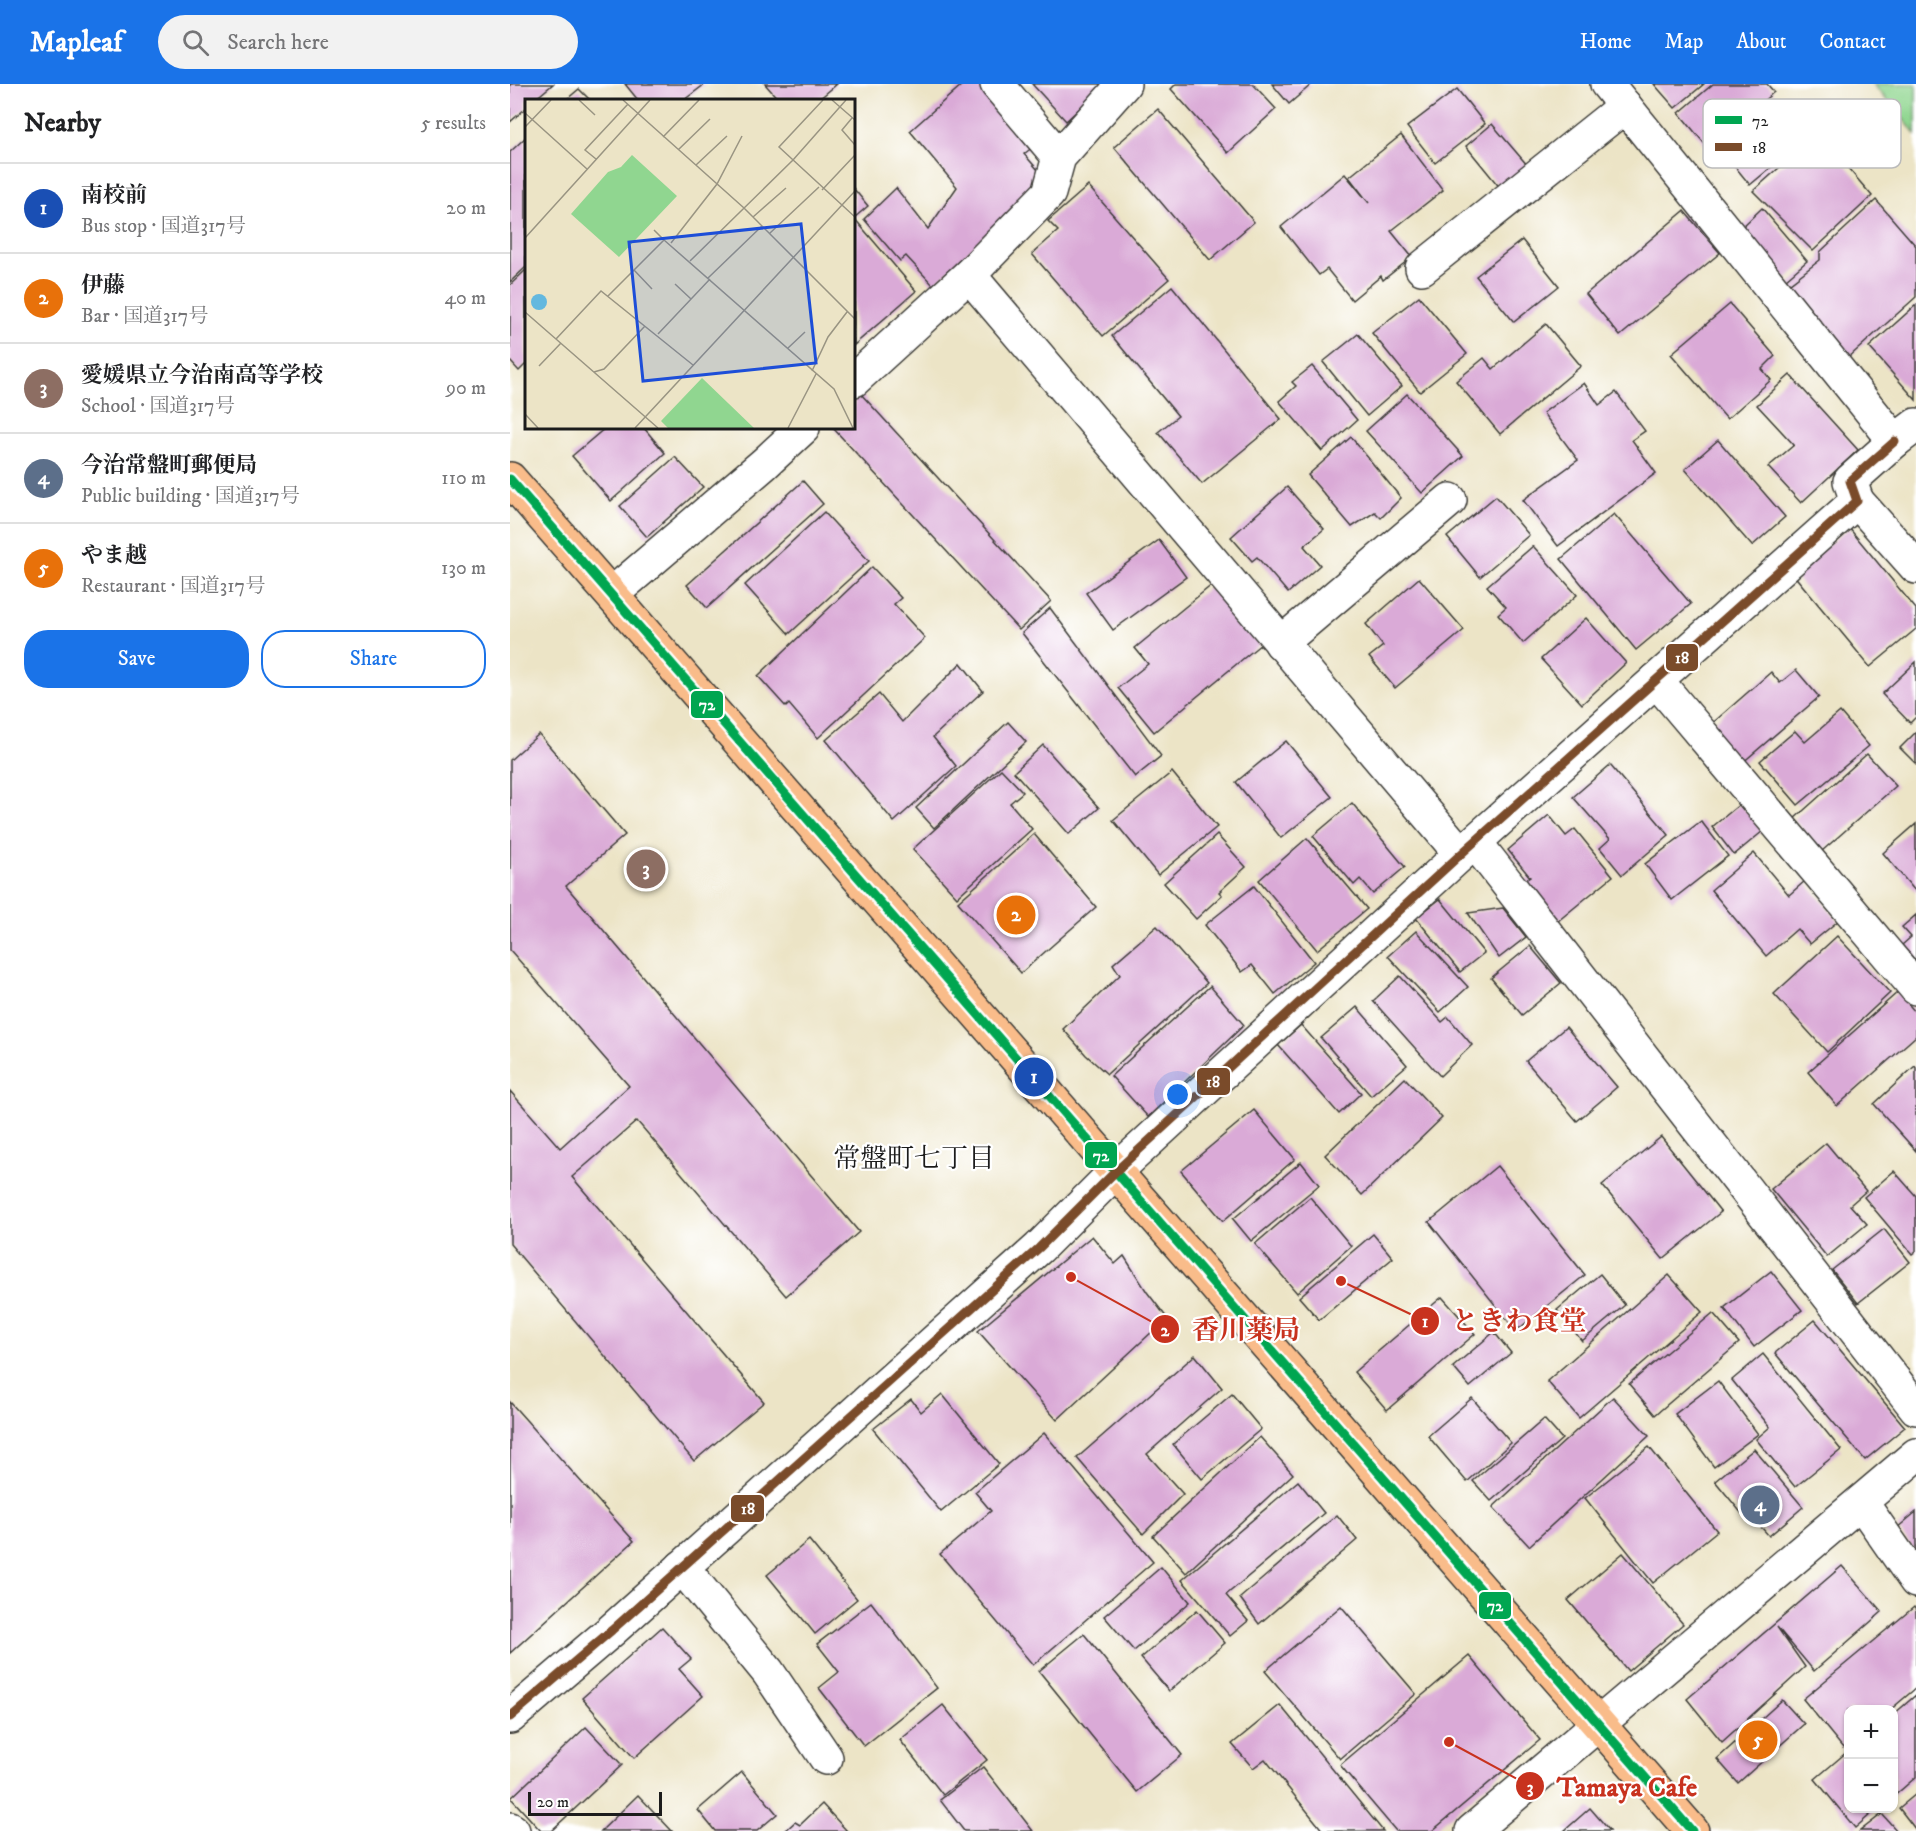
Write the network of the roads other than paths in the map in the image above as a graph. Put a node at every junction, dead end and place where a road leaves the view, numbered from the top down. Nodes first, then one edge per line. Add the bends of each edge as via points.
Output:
1 (997, 84) edge
2 (1124, 84) edge
3 (1616, 95) edge
4 (1059, 157) junction
5 (1422, 268) dead end
6 (969, 275) junction
7 (855, 380) edge
8 (802, 429) edge
9 (1906, 433) edge
10 (510, 479) edge
11 (1450, 500) dead end
12 (1857, 501) junction
13 (1916, 567) edge
14 (612, 594) junction
15 (1281, 643) junction
16 (1656, 680) junction
17 (1468, 848) junction
18 (1916, 988) edge
19 (1116, 1171) junction
20 (1916, 1408) edge
21 (1916, 1455) edge
22 (1861, 1502) junction
23 (682, 1567) junction
24 (1916, 1581) edge
25 (510, 1717) edge
26 (1600, 1724) junction
27 (826, 1758) dead end
28 (1472, 1831) edge
29 (1692, 1831) edge

1 - 4 street
2 - 4 street
3 - 5 street
3 - 9 street
4 - 6 street via 1049,193
6 - 7 street
6 - 15 street
8 - 14 street
9 - 12 street via 1850,482
10 - 14 highway
11 - 15 street
12 - 13 street
12 - 16 street
14 - 19 highway
15 - 17 street
16 - 17 street
16 - 18 street
17 - 19 street
17 - 20 street
19 - 23 street via 1039,1248
19 - 26 highway
21 - 22 street
22 - 24 street
22 - 26 street
23 - 25 street
23 - 27 street via 768,1672
26 - 28 street
26 - 29 highway

